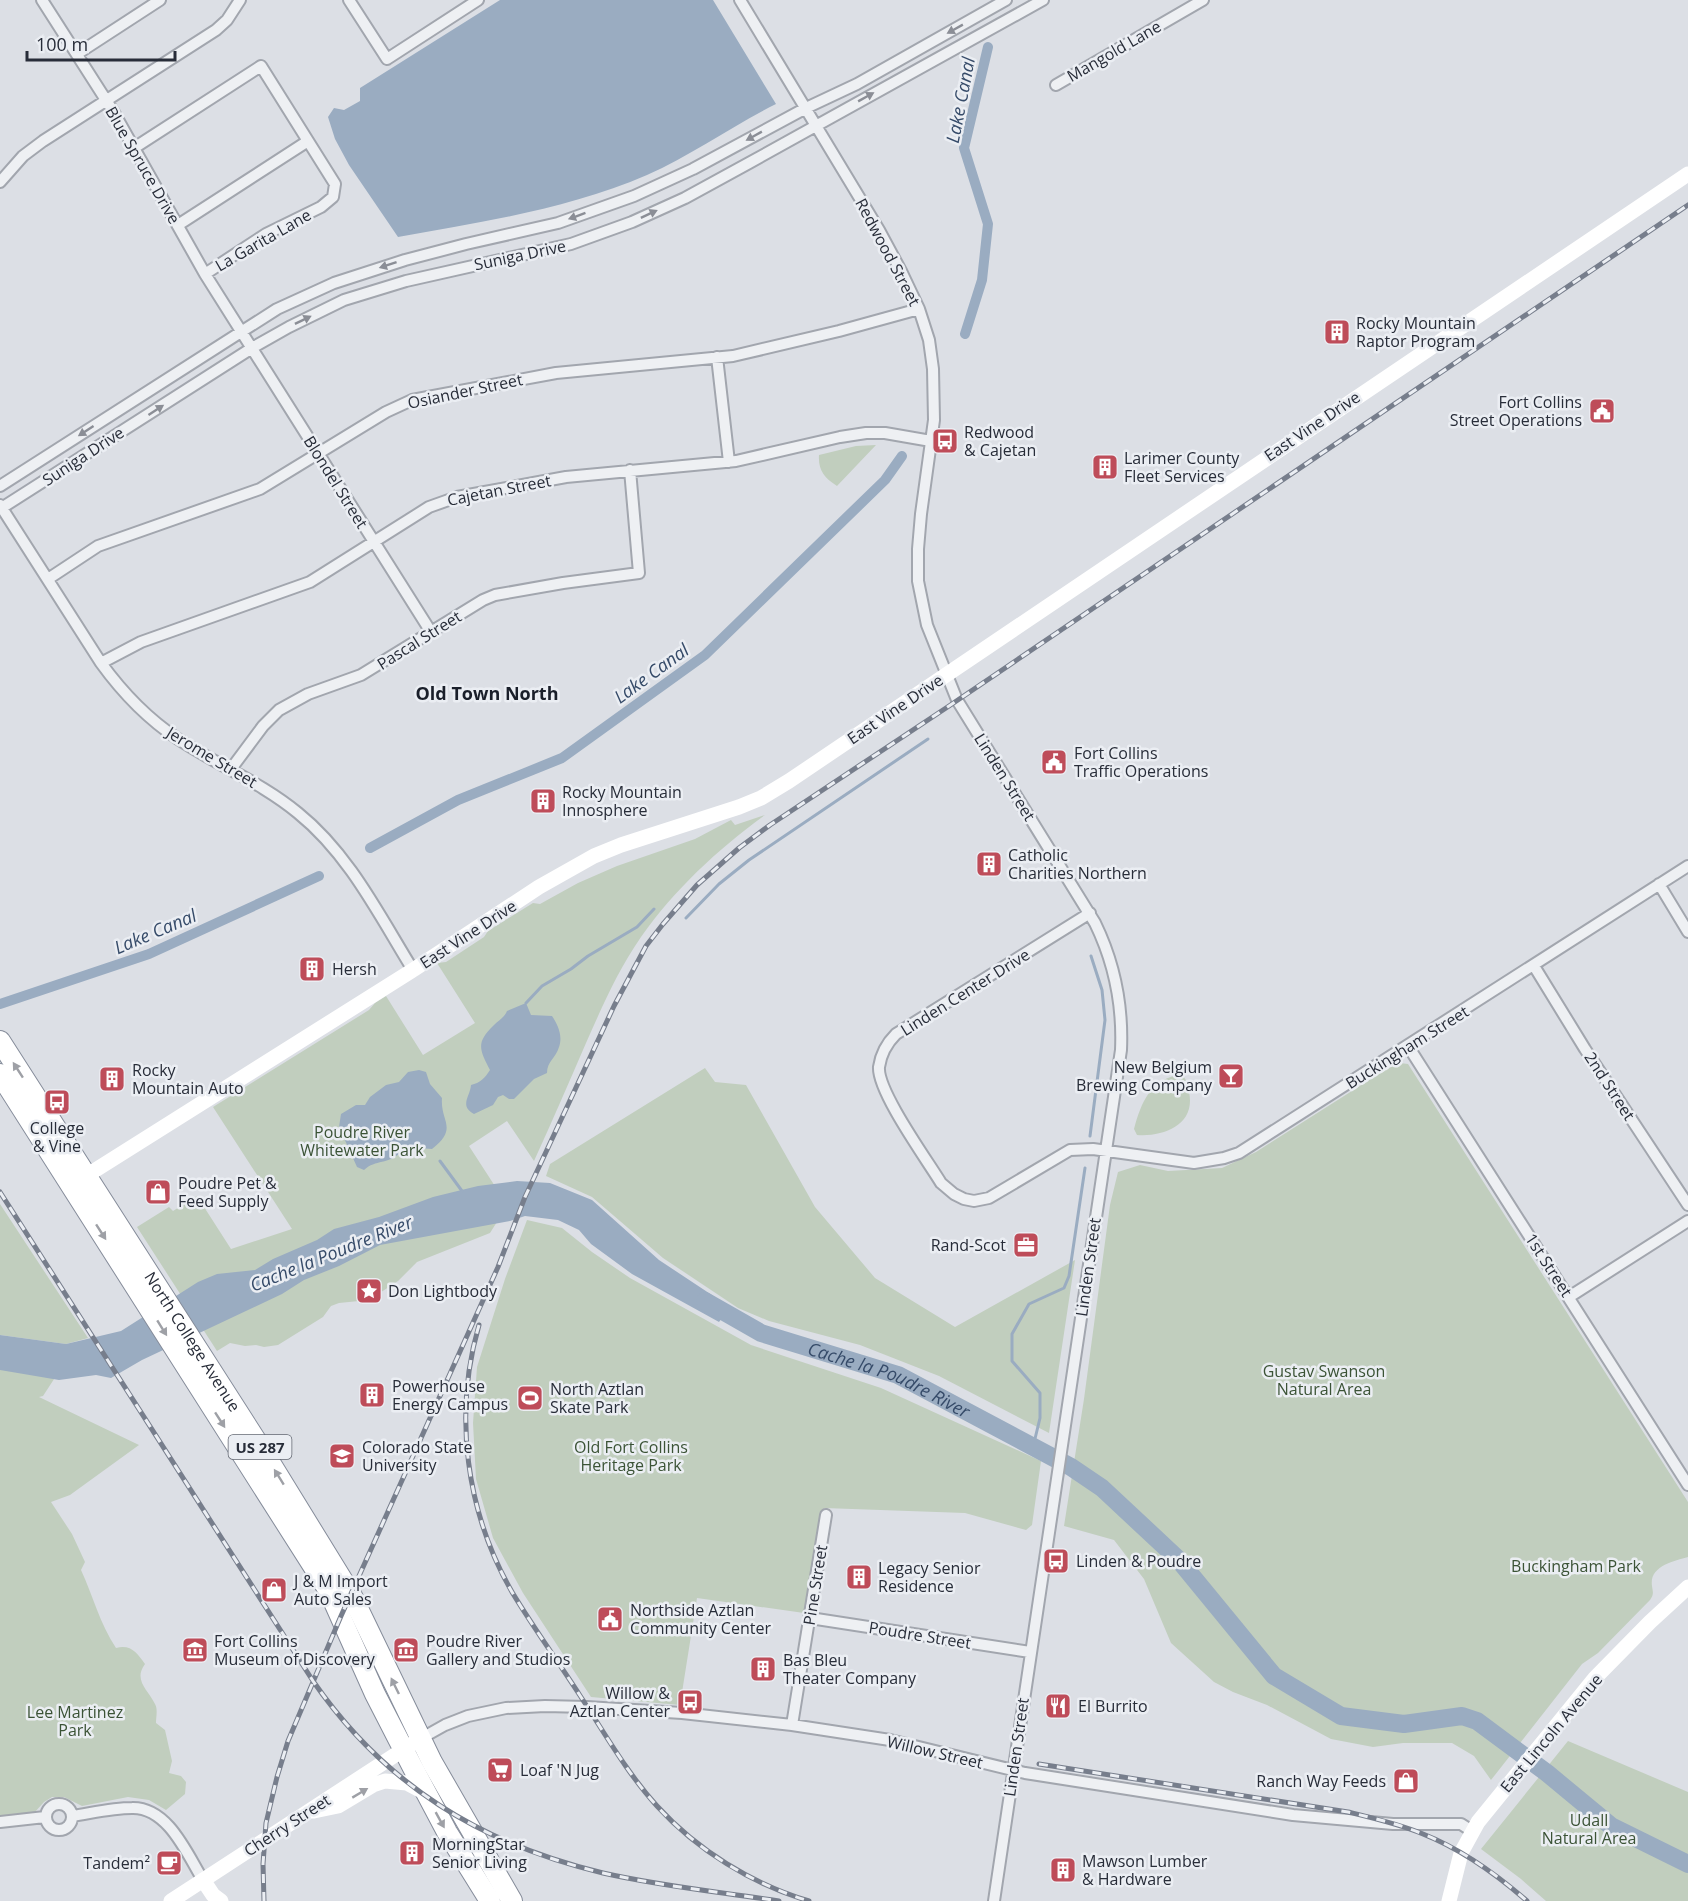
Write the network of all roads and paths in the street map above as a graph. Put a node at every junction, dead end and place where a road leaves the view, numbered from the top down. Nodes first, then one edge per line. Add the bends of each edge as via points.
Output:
1 (42, 0) edge
2 (160, 0) edge
3 (240, 0) edge
4 (349, 0) edge
5 (478, 0) edge
6 (740, 0) edge
7 (1006, 0) edge
8 (1043, 0) edge
9 (1203, 0) edge
10 (464, 4) edge
11 (76, 54) junction
12 (1056, 85) dead end
13 (106, 100) junction
14 (806, 108) junction
15 (815, 126) junction
16 (308, 141) junction
17 (134, 148) junction
18 (1688, 174) edge
19 (0, 182) edge
20 (178, 225) junction
21 (205, 274) junction
22 (919, 309) junction
23 (241, 331) junction
24 (252, 348) junction
25 (717, 357) junction
26 (931, 441) junction
27 (318, 454) junction
28 (729, 462) junction
29 (630, 470) junction
30 (0, 486) edge
31 (1, 507) edge
32 (374, 542) junction
33 (48, 579) junction
34 (431, 632) junction
35 (101, 663) junction
36 (946, 674) junction
37 (231, 769) junction
38 (1688, 866) edge
39 (1659, 884) junction
40 (1090, 913) junction
41 (1688, 932) edge
42 (1534, 966) junction
43 (413, 969) junction
44 (0, 1041) edge
45 (1408, 1046) junction
46 (0, 1074) edge
47 (1105, 1151) junction
48 (78, 1181) junction
49 (1688, 1205) edge
50 (1688, 1221) edge
51 (1569, 1298) junction
52 (1688, 1485) edge
53 (826, 1515) dead end
54 (1688, 1587) edge
55 (810, 1618) junction
56 (1030, 1652) junction
57 (792, 1725) junction
58 (412, 1744) junction
59 (1012, 1770) junction
60 (426, 1793) junction
61 (306, 1813) junction
62 (72, 1816) junction
63 (45, 1817) junction
64 (0, 1822) edge
65 (1472, 1831) junction
66 (481, 1849) junction
67 (203, 1880) junction
68 (216, 1899) edge
69 (171, 1901) edge
70 (490, 1901) edge
71 (512, 1901) edge
72 (527, 1901) edge
73 (994, 1901) edge
74 (1449, 1901) edge

1 - 11 street, Blue Spruce Drive
2 - 11 street
3 - 13 street via 216,30
4 - 10 street via 387,59
5 - 10 street
6 - 14 street, Redwood Street
7 -> 14 street, Suniga Drive
15 -> 8 street, Suniga Drive
9 - 12 street, Mangold Lane
11 - 13 street, Blue Spruce Drive
13 - 17 street, Blue Spruce Drive
13 - 19 street via 23,156
14 - 15 street, Redwood Street
14 -> 23 street, Suniga Drive via 693,170 634,196 558,223 456,246 334,283 277,309
15 - 22 street, Redwood Street via 879,230
24 -> 15 street, Suniga Drive via 344,300 405,280 571,244 632,222
16 - 17 street via 261,66
16 - 20 street
16 - 21 street, La Garita Lane via 335,184 333,197
17 - 20 street, Blue Spruce Drive
18 - 36 main road, East Vine Drive
20 - 21 street, Blue Spruce Drive
21 - 23 street, Blue Spruce Drive
22 - 25 street, Osiander Street via 829,334
22 - 26 street, Redwood Street via 933,369
23 - 24 street, Blondel Street
23 -> 30 street, Suniga Drive
24 - 27 street, Blondel Street
31 -> 24 street, Suniga Drive
25 - 27 street, Osiander Street via 556,373 412,400
25 - 28 street
26 - 28 street, Cajetan Street via 866,433
26 - 36 street, Redwood Street via 921,514 918,581 927,625
27 - 32 street, Blondel Street
27 - 33 street, Osiander Street via 260,489 98,546
28 - 29 street, Cajetan Street
29 - 32 street, Cajetan Street via 566,477 445,500
29 - 34 street, Pascal Street via 639,573 495,595
31 - 33 street, Jerome Street
32 - 34 street, Blondel Street
32 - 35 street, Cajetan Street via 310,582 141,642
33 - 35 street, Jerome Street
34 - 37 street, Pascal Street via 361,675 308,694 279,710
35 - 37 street, Jerome Street via 162,727
36 - 40 street, Linden Street via 957,700
36 - 43 main road, East Vine Drive via 760,798 594,856
37 - 43 street, Jerome Street via 280,798 324,837 351,870
38 - 39 street, Buckingham Street
39 - 41 street
39 - 42 street, Buckingham Street
40 - 47 street, Linden Street via 1111,959 1121,1010 1121,1050
40 - 47 street, Linden Center Drive via 896,1034 883,1052 879,1068 884,1090 941,1183 964,1199 989,1198 1070,1150
42 - 45 street, Buckingham Street
42 - 49 street, 2nd Street
43 - 48 main road, East Vine Drive
48 -> 44 highway, North College Avenue / US 287
45 - 47 street, Buckingham Street via 1252,1145 1224,1158 1194,1163
45 - 51 street, 1st Street
46 - 48 highway, North College Avenue / US 287
47 - 56 street, Linden Street
48 - 58 highway, North College Avenue / US 287 via 201,1373 329,1591 375,1694
50 - 51 street
51 - 52 street, 1st Street
53 - 55 street, Pine Street
54 - 65 main road, East Lincoln Avenue via 1622,1649
55 - 56 street, Poudre Street
55 - 57 street, Pine Street
56 - 59 street, Linden Street
57 - 58 street, Willow Street via 682,1713 530,1706 468,1716
57 - 59 street, Willow Street via 890,1740
58 - 60 highway, North College Avenue / US 287
58 - 61 main road, Cherry Street
58 - 66 highway, North College Avenue / US 287
59 - 65 street, Willow Street via 1293,1815 1393,1824 1461,1824
59 - 73 street, Linden Street
61 -> 60 main road via 338,1806 385,1781 407,1783
60 -> 70 highway, North College Avenue / US 287
61 - 67 main road, Cherry Street
62 - 63 street via 69,1808 58,1803 49,1807
62 - 63 street via 68,1827 60,1830 49,1825
62 - 67 street via 132,1808 153,1812 164,1820
63 - 64 street
65 - 74 main road, East Lincoln Avenue via 1456,1866
66 - 71 highway, North College Avenue / US 287
66 - 72 highway via 506,1871
67 - 68 main road
67 - 69 main road, Cherry Street

